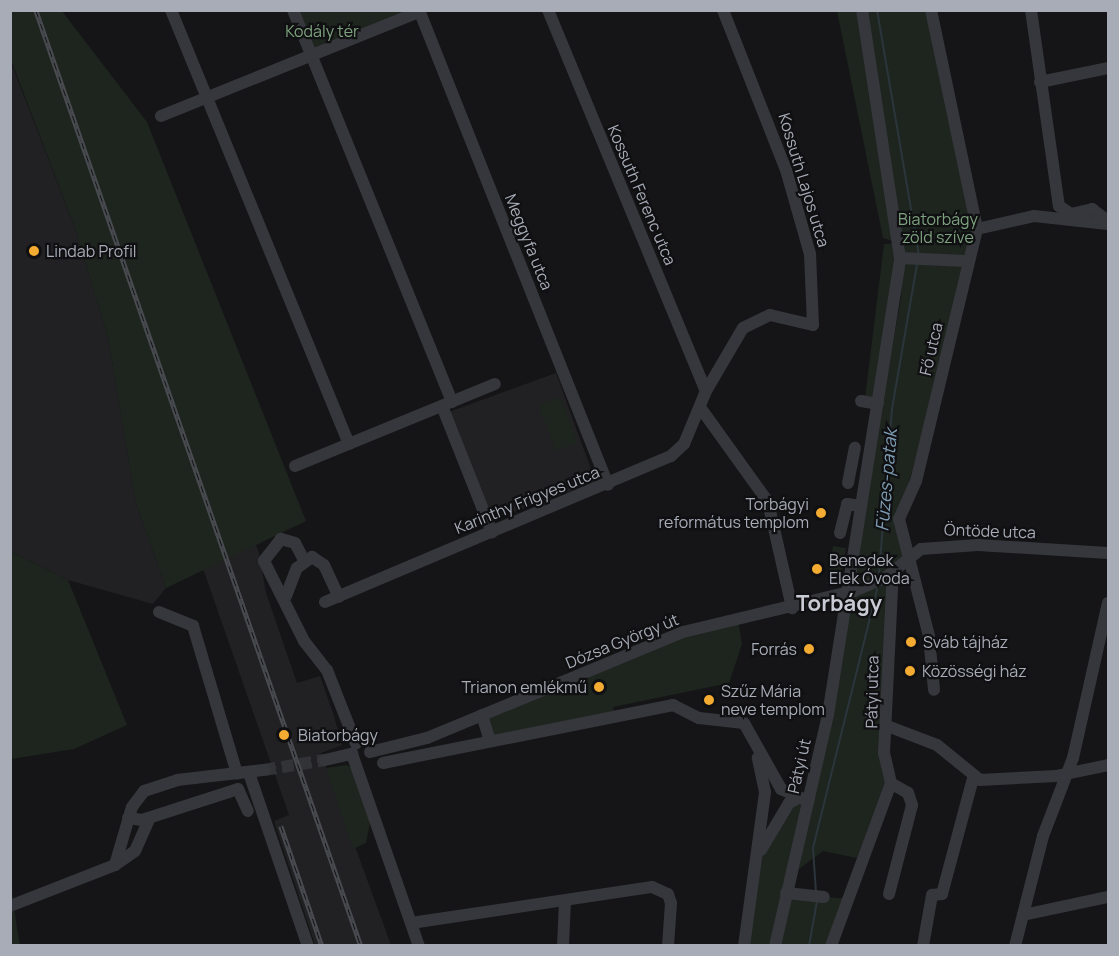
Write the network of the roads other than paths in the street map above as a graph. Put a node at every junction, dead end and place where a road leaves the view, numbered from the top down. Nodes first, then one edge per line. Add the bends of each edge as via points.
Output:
1 (171, 10) edge
2 (293, 10) edge
3 (548, 10) edge
4 (723, 10) edge
5 (862, 10) edge
6 (932, 10) edge
7 (1030, 10) edge
8 (419, 11) edge
9 (310, 57) junction
10 (1108, 68) edge
11 (1040, 82) junction
12 (206, 98) junction
13 (161, 116) dead end
14 (1108, 223) edge
15 (977, 229) junction
16 (905, 258) junction
17 (966, 261) junction
18 (495, 384) dead end
19 (706, 391) junction
20 (861, 401) dead end
21 (447, 404) junction
22 (878, 404) junction
23 (702, 410) junction
24 (349, 444) junction
25 (855, 448) dead end
26 (295, 466) dead end
27 (848, 483) dead end
28 (608, 485) junction
29 (861, 506) junction
30 (492, 532) junction
31 (840, 533) dead end
32 (1108, 553) edge
33 (909, 558) junction
34 (304, 560) junction
35 (889, 575) junction
36 (848, 593) junction
37 (286, 596) junction
38 (339, 597) junction
39 (325, 602) dead end
40 (1108, 603) edge
41 (792, 608) junction
42 (159, 612) dead end
43 (1107, 623) edge
44 (934, 690) dead end
45 (482, 715) junction
46 (890, 727) junction
47 (490, 741) junction
48 (756, 748) junction
49 (404, 753) junction
50 (361, 754) junction
51 (325, 760) tunnel mouth
52 (383, 763) dead end
53 (1108, 765) edge
54 (264, 770) tunnel mouth
55 (243, 773) junction
56 (1066, 774) junction
57 (973, 778) junction
58 (891, 783) junction
59 (803, 800) junction
60 (248, 811) dead end
61 (128, 818) junction
62 (150, 818) junction
63 (758, 855) junction
64 (115, 865) junction
65 (786, 893) junction
66 (889, 894) dead end
67 (824, 897) dead end
68 (1108, 897) edge
69 (564, 901) junction
70 (10, 906) edge
71 (1023, 915) junction
72 (411, 923) junction
73 (308, 945) edge
74 (419, 945) edge
75 (563, 945) edge
76 (668, 945) edge
77 (744, 945) edge
78 (775, 945) edge
79 (831, 945) edge
80 (923, 945) edge
81 (1016, 945) edge

1 - 12 street
2 - 9 street
3 - 19 street, Kossuth Ferenc utca
4 - 19 street, Kossuth Lajos utca via 786,170 810,254 816,316 809,327 784,317 754,319 732,344
5 - 16 street
6 - 15 street
7 - 11 street
8 - 9 street
8 - 28 street, Meggyfa utca
9 - 12 street
9 - 21 street
10 - 11 street
11 - 14 street via 1059,207 1071,213 1092,209
12 - 13 street
12 - 24 street
14 - 15 street via 1034,216
15 - 17 street, Fő utca
16 - 17 street
16 - 22 street
17 - 33 street, Fő utca via 916,481 899,519
18 - 21 street
19 - 23 street, Karinthy Frigyes utca
20 - 22 street
21 - 24 street
21 - 30 street
22 - 29 street
23 - 28 street, Karinthy Frigyes utca via 671,456
23 - 41 street via 768,502
24 - 26 street
25 - 27 street
28 - 30 street, Karinthy Frigyes utca
29 - 31 street via 847,504
29 - 36 street
30 - 38 street, Karinthy Frigyes utca
32 - 33 street, Öntöde utca via 935,545
33 - 35 street, Öntöde utca
33 - 44 street, Fő utca via 929,636
34 - 37 street
34 - 37 street via 295,543 281,539 266,552 264,561
34 - 38 street via 320,561
35 - 36 street, Öntöde utca
35 - 46 street, Pátyi utca
36 - 41 street, Dózsa György út
36 - 59 street, Pátyi út
37 - 50 street via 304,641 327,670
38 - 39 street, Karinthy Frigyes utca
40 - 43 street
41 - 45 street, Dózsa György út via 683,632
42 - 55 street via 193,626
43 - 56 street
45 - 47 street
45 - 49 street, Dózsa György út
46 - 57 street via 937,745 959,759
46 - 58 street, Pátyi utca via 884,753
47 - 48 street, Dózsa György út via 673,705 699,718 744,723
47 - 49 street, Dózsa György út
48 - 59 street via 781,789
48 - 63 street via 765,792
49 - 50 street, Dózsa György út
49 - 52 street, Dózsa György út
50 - 51 street, Dózsa György út
50 - 72 street via 366,785
53 - 56 street
54 - 55 street
55 - 61 street via 158,784 138,798
55 - 73 street
56 - 57 street
56 - 71 street
57 - 80 street via 942,894 932,895
58 - 66 street via 908,793 912,805
58 - 79 street
59 - 63 street via 789,803
59 - 65 street, Pátyi út
60 - 62 street via 238,789
61 - 62 street
61 - 64 street
62 - 64 street via 135,851
63 - 77 street
64 - 70 street
65 - 67 street
65 - 78 street, Pátyi út
68 - 71 street
69 - 72 street
69 - 75 street
69 - 76 street via 662,889 671,903
71 - 81 street
72 - 74 street

